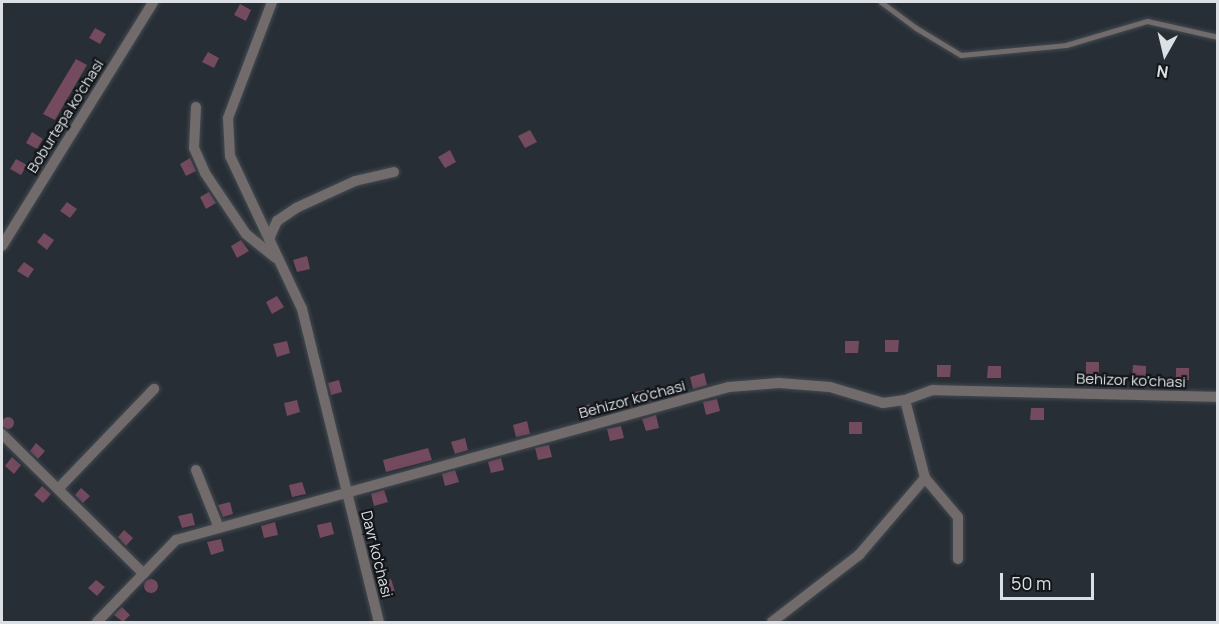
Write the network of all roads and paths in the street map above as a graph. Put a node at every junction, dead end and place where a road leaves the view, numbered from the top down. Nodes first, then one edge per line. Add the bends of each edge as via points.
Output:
1 (153, 2) edge
2 (272, 2) edge
3 (881, 2) edge
4 (1218, 37) edge
5 (196, 107) dead end
6 (394, 172) dead end
7 (269, 239) junction
8 (2, 246) edge
9 (279, 260) junction
10 (154, 388) dead end
11 (1218, 397) edge
12 (905, 400) junction
13 (2, 434) edge
14 (196, 470) dead end
15 (926, 478) junction
16 (58, 489) junction
17 (346, 493) junction
18 (219, 528) junction
19 (958, 559) dead end
20 (144, 573) junction
21 (98, 622) edge
22 (379, 622) edge
23 (772, 622) edge

1 - 8 street, Boburtepa ko'chasi
2 - 7 street, Davr ko'chasi via 228,118 230,156
3 - 4 lane via 961,55 1066,45 1148,21
5 - 9 street via 194,148 205,173 246,234
6 - 7 street via 355,181 296,208 278,221
7 - 9 street, Davr ko'chasi
9 - 17 street, Davr ko'chasi via 302,309
10 - 16 street
11 - 12 street, Behizor ko'chasi via 933,390
12 - 15 street
12 - 17 street, Behizor ko'chasi via 883,404 830,387 779,383 729,387
13 - 16 street
14 - 18 street
15 - 19 street via 958,517
15 - 23 street via 859,555
16 - 20 street
17 - 18 street, Behizor ko'chasi
17 - 22 street, Davr ko'chasi
18 - 20 street, Behizor ko'chasi via 176,540
20 - 21 street, Behizor ko'chasi

